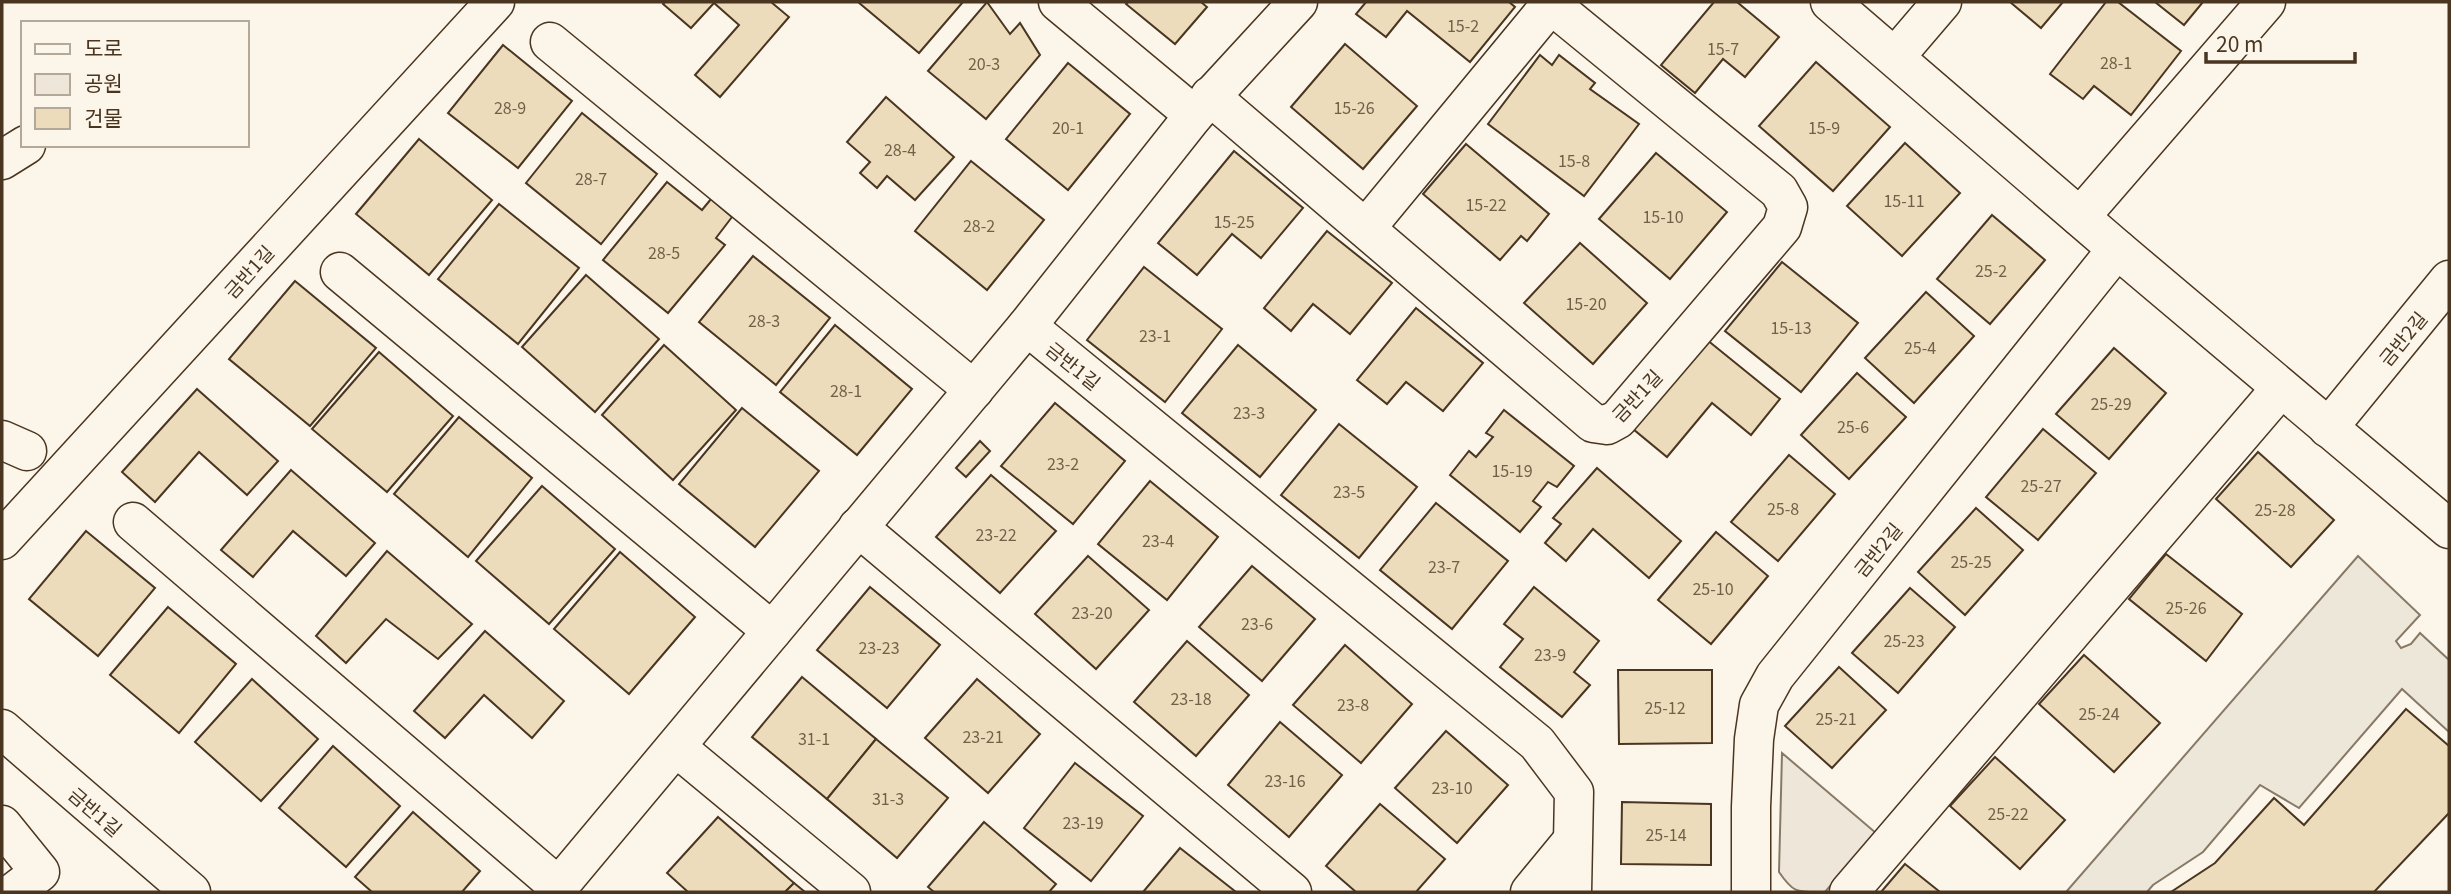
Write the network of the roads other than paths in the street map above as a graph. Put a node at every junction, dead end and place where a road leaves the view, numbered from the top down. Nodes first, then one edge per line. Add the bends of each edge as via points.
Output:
1 (495, 2) edge
2 (1058, 2) edge
3 (1298, 2) edge
4 (1830, 2) edge
5 (1942, 2) edge
6 (2266, 2) edge
7 (1550, 3) edge
8 (550, 42) dead end
9 (1895, 57) junction
10 (1202, 105) junction
11 (23, 147) edge
12 (2, 160) edge
13 (2080, 217) junction
14 (1366, 228) junction
15 (2117, 249) junction
16 (340, 272) dead end
17 (2449, 280) edge
18 (1027, 326) junction
19 (2281, 388) junction
20 (974, 390) junction
21 (2328, 428) junction
22 (133, 522) dead end
23 (858, 527) junction
24 (2449, 529) edge
25 (2, 540) edge
26 (772, 631) junction
27 (2, 729) edge
28 (676, 747) junction
29 (2, 825) edge
30 (1572, 841) junction
31 (557, 890) edge
32 (14, 892) edge
33 (191, 892) edge
34 (851, 892) edge
35 (1292, 892) edge
36 (1530, 892) edge
37 (1573, 892) edge
38 (1751, 892) edge
39 (1849, 892) edge

1 - 25 street, 금반1길
2 - 10 street, 금반1길
3 - 10 street
4 - 9 street
5 - 9 street
6 - 13 street
7 - 14 street
7 - 14 street, 금반1길 via 1779,191 1788,207 1782,227 1618,419 1607,425 1593,423
8 - 20 street
9 - 13 street
10 - 14 street, 금반1길
10 - 18 street
11 - 12 street
13 - 15 street
15 - 19 street
15 - 38 street, 금반2길 via 1775,676 1759,705 1754,739
16 - 26 street
17 - 21 street, 금반2길
18 - 20 street
18 - 30 street, 금반1길 via 1537,743 1574,792
19 - 21 street
19 - 39 street
20 - 23 street
21 - 24 street
22 - 31 street
23 - 26 street
23 - 35 street
26 - 28 street
27 - 33 street, 금반1길
28 - 31 street
28 - 34 street
29 - 32 street via 40,872
30 - 36 street
30 - 37 street, 금반1길

